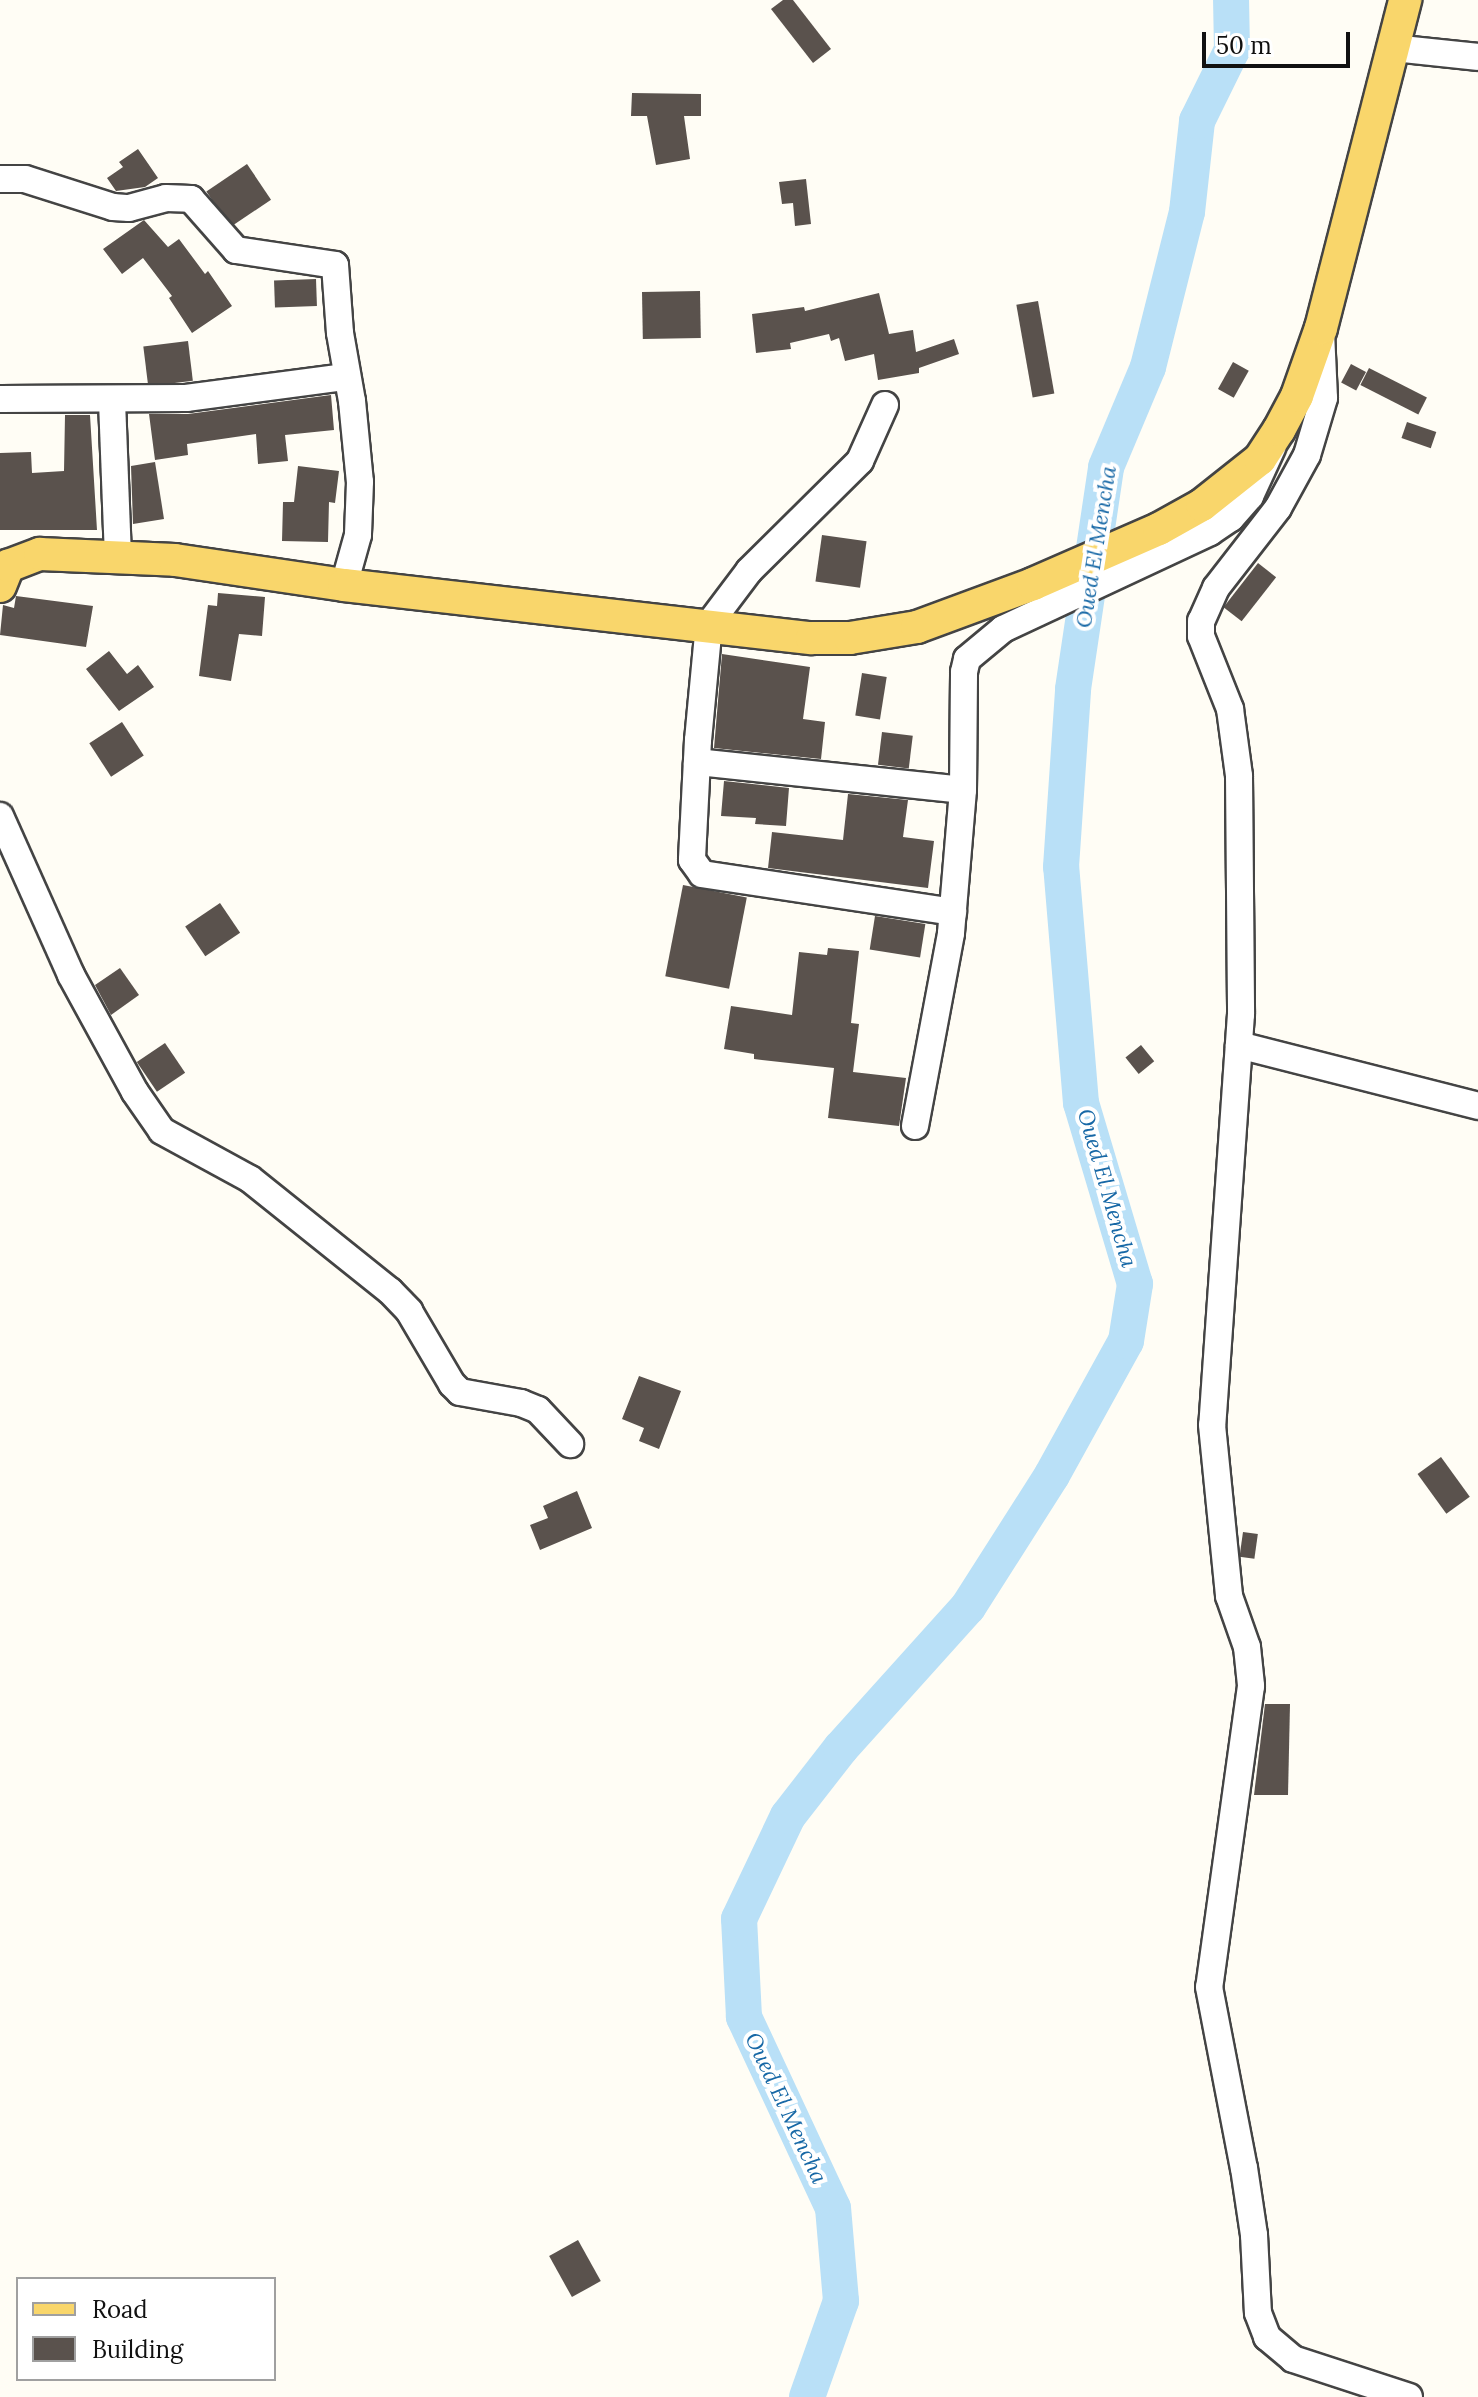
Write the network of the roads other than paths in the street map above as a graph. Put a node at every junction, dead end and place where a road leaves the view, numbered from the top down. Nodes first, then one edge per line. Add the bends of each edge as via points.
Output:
1 (1405, 0) edge
2 (1393, 48) junction
3 (1478, 57) edge
4 (0, 179) edge
5 (1321, 328) junction
6 (346, 377) junction
7 (0, 399) edge
8 (112, 401) junction
9 (885, 405) dead end
10 (118, 557) junction
11 (3, 573) edge
12 (344, 585) junction
13 (1037, 598) junction
14 (709, 624) junction
15 (697, 762) junction
16 (963, 790) junction
17 (0, 816) edge
18 (953, 912) junction
19 (1239, 1045) junction
20 (1478, 1106) edge
21 (915, 1126) dead end
22 (570, 1444) dead end
23 (1409, 2397) edge

1 - 2 main road
2 - 3 street
2 - 5 main road
4 - 6 street via 25,179 113,207 191,199 236,250 333,263
5 - 13 main road via 1297,396 1260,459 1164,541
5 - 19 street via 1324,398 1307,455 1278,508 1216,588 1201,621 1201,636 1230,709 1239,776
6 - 8 street via 186,398
6 - 12 street via 358,451 360,513
7 - 8 street
8 - 10 street
9 - 14 street via 860,461 749,571
10 - 11 main road via 52,553
10 - 12 main road via 175,560
12 - 14 main road
13 - 14 main road via 850,638
13 - 16 street via 967,659
14 - 15 street
15 - 16 street
15 - 18 street via 692,860 702,874
16 - 18 street
17 - 22 street via 64,962 162,1131 250,1179 390,1291 409,1311 460,1392 538,1410
18 - 21 street
19 - 20 street
19 - 23 street via 1212,1425 1229,1596 1247,1647 1251,1686 1209,1974 1210,2001 1244,2168 1258,2313 1267,2337 1293,2359

